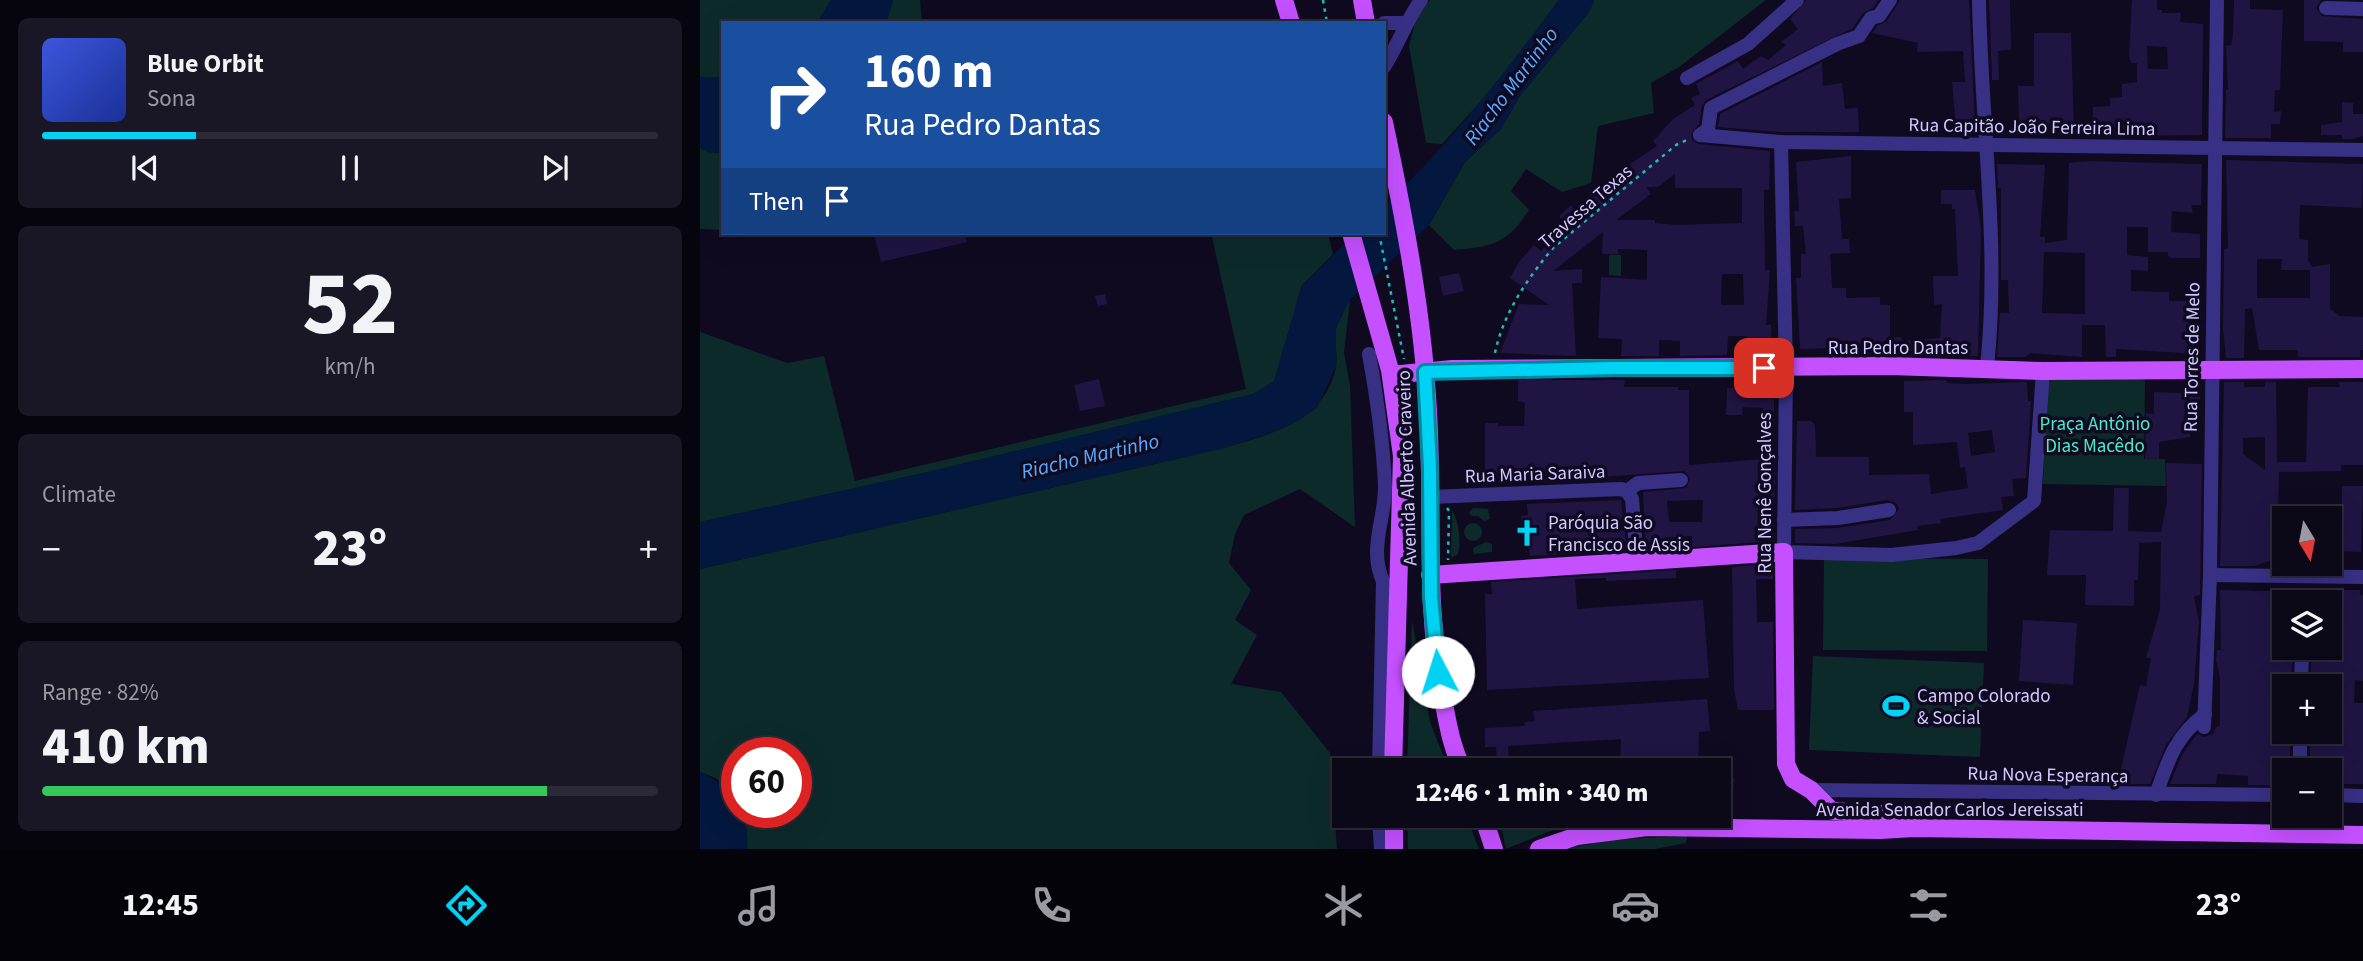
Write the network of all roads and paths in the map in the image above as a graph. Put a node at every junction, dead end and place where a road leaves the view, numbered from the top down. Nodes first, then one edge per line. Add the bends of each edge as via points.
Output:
1 (1284, 0) edge
2 (1323, 0) edge
3 (1421, 0) edge
4 (1797, 0) edge
5 (1890, 0) edge
6 (1979, 0) edge
7 (2217, 0) edge
8 (2326, 8) dead end
9 (2363, 9) edge
10 (1290, 21) edge
11 (1328, 21) edge
12 (1386, 23) edge
13 (1405, 23) junction
14 (1386, 64) edge
15 (1687, 78) dead end
16 (1386, 132) edge
17 (1700, 135) junction
18 (1781, 142) junction
19 (1984, 144) junction
20 (2213, 149) junction
21 (2363, 150) edge
22 (1352, 235) edge
23 (1380, 235) edge
24 (1388, 270) dead end
25 (1408, 348) dead end
26 (1397, 350) dead end
27 (1369, 354) dead end
28 (1494, 357) dead end
29 (1986, 367) junction
30 (2210, 368) junction
31 (1786, 369) junction
32 (2363, 369) edge
33 (1425, 372) junction
34 (2043, 372) junction
35 (1391, 375) junction
36 (1681, 480) dead end
37 (1627, 491) junction
38 (1437, 501) junction
39 (1889, 510) dead end
40 (1784, 520) junction
41 (1784, 552) junction
42 (1637, 561) junction
43 (1448, 563) dead end
44 (1430, 575) junction
45 (2210, 575) junction
46 (2363, 577) edge
47 (1379, 758) edge
48 (1393, 758) edge
49 (1457, 758) edge
50 (1811, 790) junction
51 (2156, 795) junction
52 (2272, 795) edge
53 (2342, 795) edge
54 (2363, 796) edge
55 (1380, 828) edge
56 (1394, 828) edge
57 (1487, 828) edge
58 (1914, 828) junction
59 (2363, 835) edge
60 (1381, 849) edge
61 (1394, 849) edge
62 (1494, 849) edge
63 (1539, 849) edge

1 - 10 main road
2 - 11 path
3 - 13 street
4 - 15 street via 1748,44
5 - 17 street via 1859,36 1712,108 1708,129
6 - 19 street
7 - 20 street, Rua Torres de Melo
8 - 9 street
12 - 13 street
13 - 14 street
16 - 33 main road, Avenida Alberto Craveiro
17 - 18 street, Rua Capitão João Ferreira Lima
17 - 28 path, Travessa Texas via 1676,145 1553,248 1501,325
18 - 19 street, Rua Capitão João Ferreira Lima
18 - 31 street, Rua Nenê Gonçalves
19 - 20 street, Rua Capitão João Ferreira Lima
19 - 29 street via 1994,263
20 - 21 street, Rua Capitão João Ferreira Lima
20 - 30 street, Rua Torres de Melo
22 - 35 main road, Avenida Alberto Craveiro
23 - 24 path
25 - 26 path
27 - 47 street via 1379,406 1385,488 1377,531 1377,568 1383,581
29 - 31 main road, Rua Pedro Dantas
29 - 34 main road, Rua Pedro Dantas
30 - 32 main road, Rua Pedro Dantas
30 - 34 main road, Rua Pedro Dantas
30 - 45 street, Rua Torres de Melo
31 - 33 main road, Rua Pedro Dantas
31 - 40 street, Rua Nenê Gonçalves
33 - 35 main road, Rua Pedro Dantas
33 - 38 main road, Avenida Alberto Craveiro
34 - 41 street via 2034,501 1978,543 1891,555
35 - 48 main road, Avenida Alberto Craveiro via 1402,456
36 - 37 street, Rua Maria Saraiva via 1638,483
37 - 38 street, Rua Maria Saraiva
37 - 42 street via 1632,499
38 - 43 path via 1450,511
38 - 44 main road, Avenida Alberto Craveiro
39 - 40 street
40 - 41 street, Rua Nenê Gonçalves
41 - 42 main road
41 - 50 main road, Rua Nenê Gonçalves via 1786,764 1793,779
42 - 44 main road
44 - 49 main road, Avenida Alberto Craveiro via 1438,672
45 - 46 street
45 - 51 street, Rua Torres de Melo via 2205,721 2186,729 2173,748
50 - 51 street, Rua Nova Esperança
50 - 58 main road, Rua Nenê Gonçalves via 1832,811 1898,815
51 - 52 street, Rua Nova Esperança
53 - 54 street
55 - 60 street
56 - 61 main road
57 - 62 main road
58 - 59 main road, Avenida Senador Carlos Jereissati
58 - 63 main road, Avenida Senador Carlos Jereissati via 1620,830 1577,836

